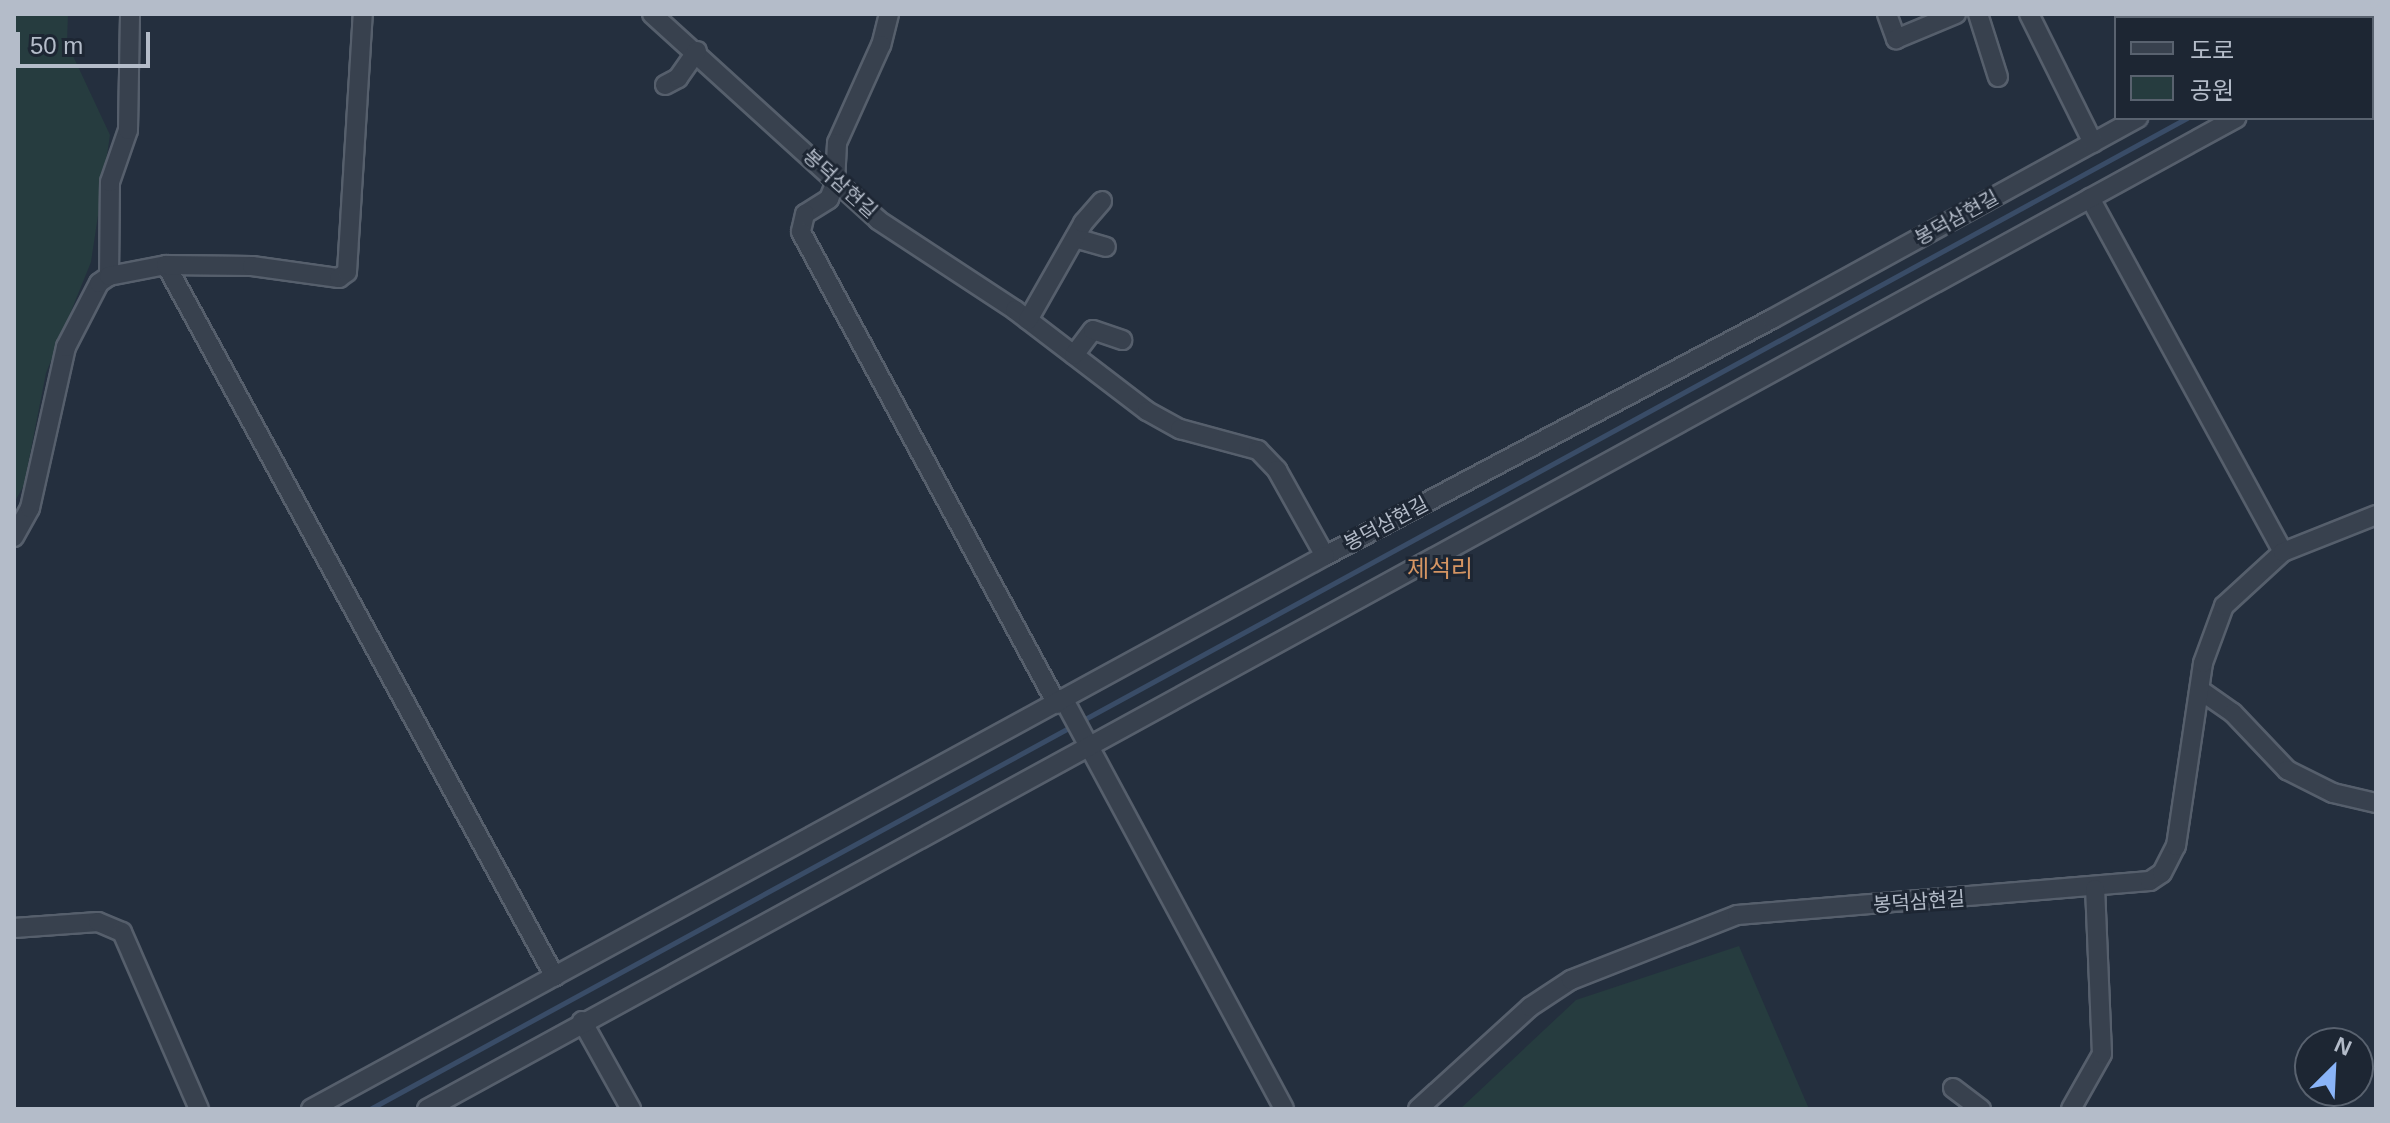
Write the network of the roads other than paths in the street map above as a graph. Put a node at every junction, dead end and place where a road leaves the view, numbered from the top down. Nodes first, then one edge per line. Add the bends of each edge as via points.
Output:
1 (130, 14) edge
2 (363, 14) edge
3 (652, 14) edge
4 (889, 14) edge
5 (1887, 14) edge
6 (1956, 14) edge
7 (1978, 14) edge
8 (2029, 14) edge
9 (697, 51) junction
10 (1998, 77) dead end
11 (665, 85) dead end
12 (2134, 120) edge
13 (2232, 120) edge
14 (2093, 143) junction
15 (835, 184) junction
16 (2090, 198) junction
17 (1102, 201) dead end
18 (1075, 238) junction
19 (1106, 247) dead end
20 (166, 265) junction
21 (109, 276) junction
22 (1028, 320) junction
23 (1122, 340) dead end
24 (1074, 355) junction
25 (2376, 515) edge
26 (14, 537) edge
27 (2283, 552) junction
28 (1325, 556) junction
29 (2200, 690) junction
30 (1064, 706) junction
31 (1087, 741) junction
32 (2376, 803) edge
33 (2095, 889) junction
34 (14, 928) edge
35 (555, 977) junction
36 (582, 1021) junction
37 (1953, 1088) dead end
38 (199, 1109) edge
39 (311, 1109) edge
40 (427, 1109) edge
41 (631, 1109) edge
42 (1284, 1109) edge
43 (1418, 1109) edge
44 (1981, 1109) edge
45 (2071, 1109) edge

1 - 21 street via 128,130 110,182
2 - 20 street via 347,272 339,278 252,266
3 - 9 street, 봉덕삼현길
4 - 15 street via 877,56 837,143
5 - 6 street via 1896,39
7 - 10 street
8 - 14 street
9 - 11 street via 678,78
9 - 15 street, 봉덕삼현길
12 - 14 street, 봉덕삼현길
13 - 16 street
14 - 28 street, 봉덕삼현길
15 - 22 street, 봉덕삼현길
15 - 30 street via 829,199 805,214 801,232
16 - 27 street
16 - 31 street
17 - 18 street
18 - 19 street
18 - 22 street
20 - 21 street
20 - 35 street
21 - 26 street via 91,292 66,347 30,508
22 - 24 street, 봉덕삼현길
23 - 24 street via 1093,330
24 - 28 street, 봉덕삼현길 via 1147,411 1180,429 1258,450 1277,470
25 - 27 street, 봉덕삼현길
27 - 29 street, 봉덕삼현길 via 2224,606 2208,642
28 - 30 street
29 - 32 street via 2233,713 2287,770 2333,793
29 - 33 street, 봉덕삼현길 via 2194,750 2170,862 2150,881
30 - 31 street
30 - 35 street
31 - 36 street
31 - 42 street
33 - 43 street, 봉덕삼현길 via 1737,915 1571,980 1530,1007
33 - 45 street via 2102,1054
34 - 38 street via 98,922 122,932
35 - 39 street
36 - 40 street
36 - 41 street
37 - 44 street

